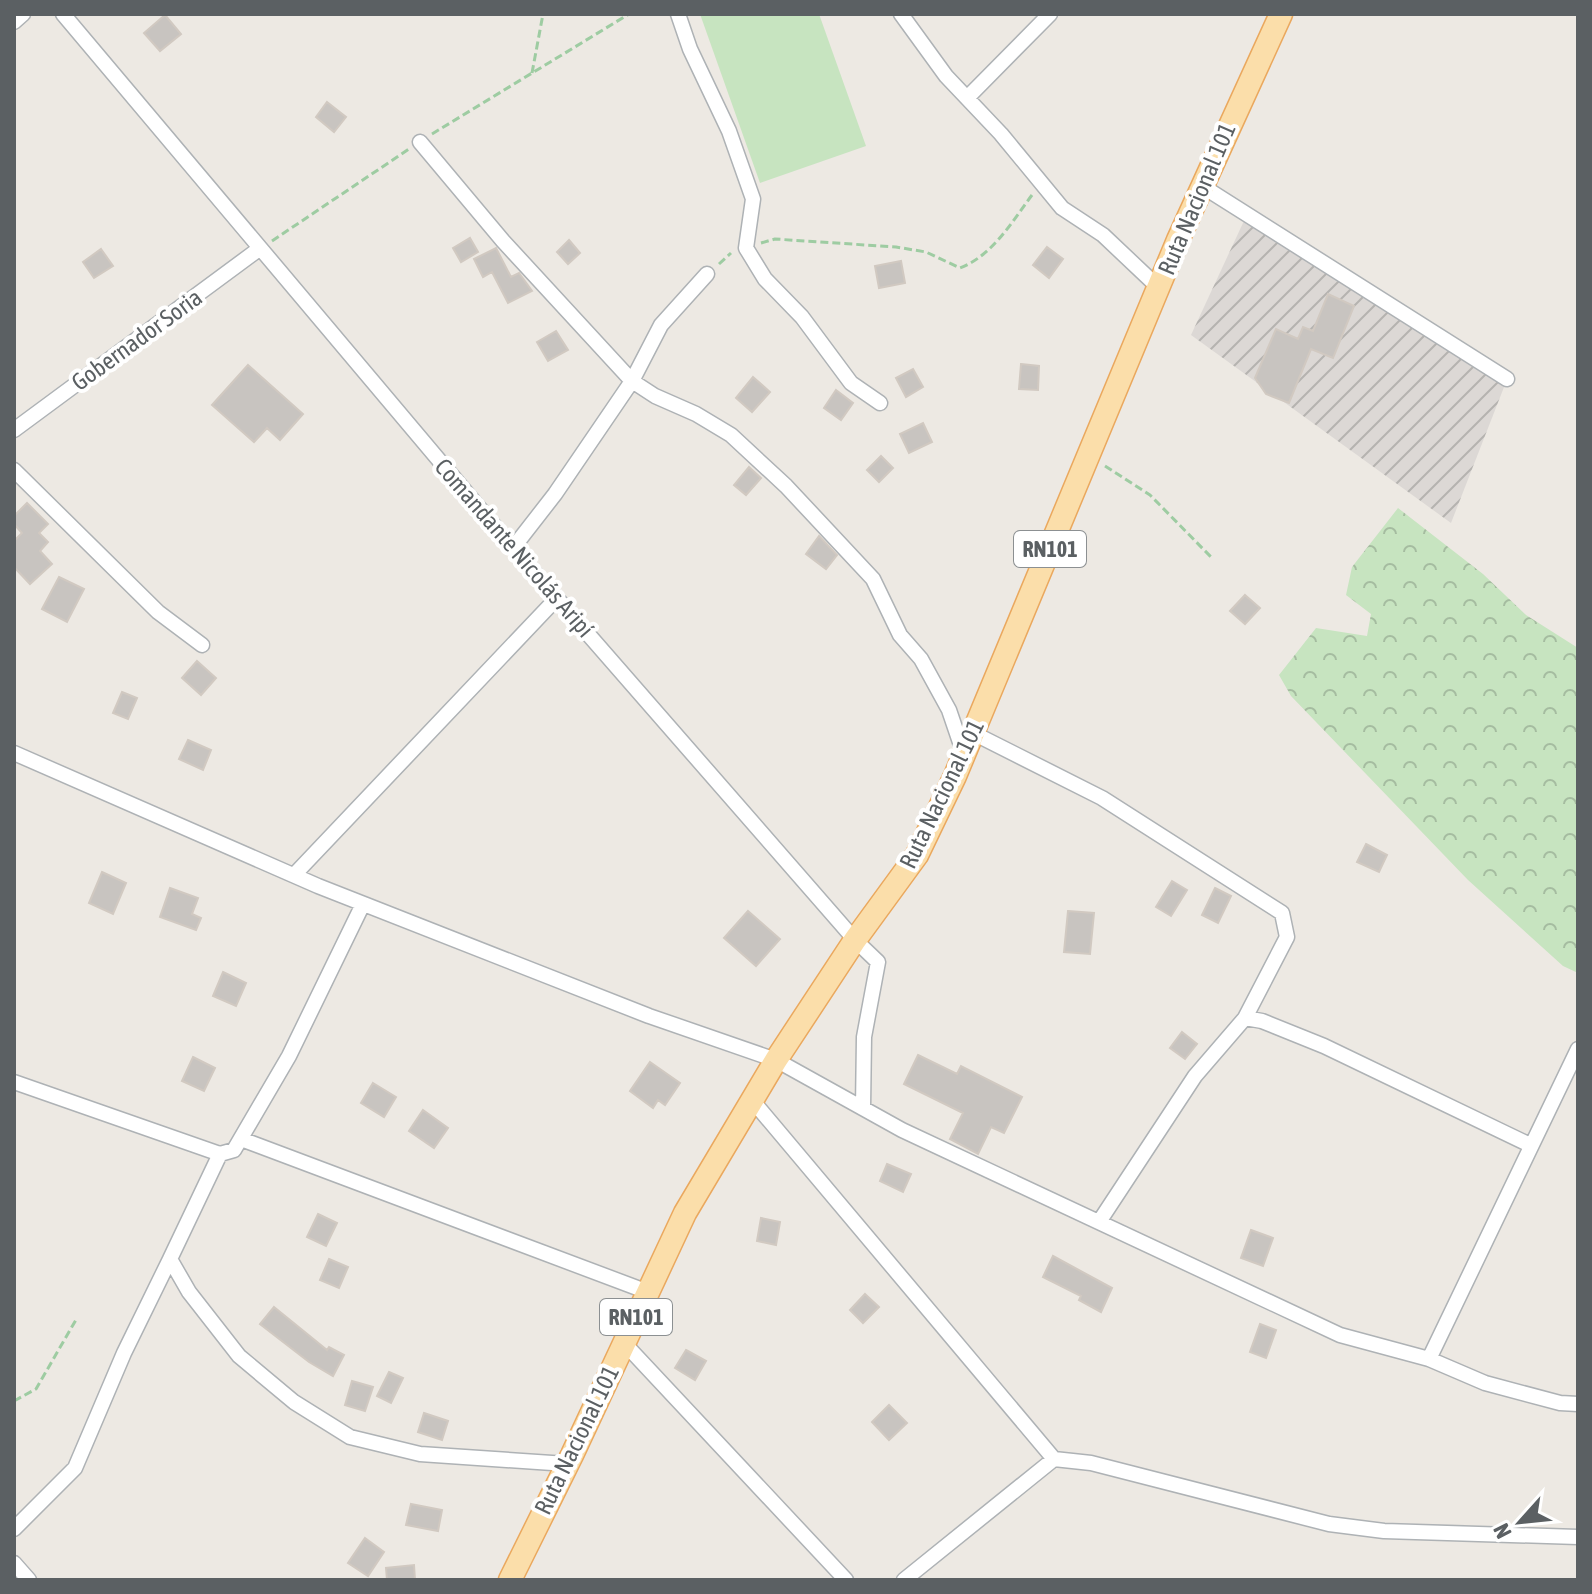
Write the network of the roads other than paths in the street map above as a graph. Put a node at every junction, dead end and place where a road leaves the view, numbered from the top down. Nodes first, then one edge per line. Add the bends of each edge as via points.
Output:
1 (23, 14) edge
2 (63, 14) edge
3 (678, 14) edge
4 (901, 14) edge
5 (1050, 14) edge
6 (1281, 14) edge
7 (14, 22) edge
8 (967, 98) junction
9 (420, 142) road end
10 (1202, 186) junction
11 (259, 249) junction
12 (707, 274) road end
13 (1159, 288) junction
14 (1507, 379) dead end
15 (632, 381) junction
16 (880, 403) dead end
17 (14, 430) edge
18 (14, 470) edge
19 (513, 548) junction
20 (557, 598) junction
21 (202, 645) dead end
22 (969, 744) junction
23 (14, 753) edge
24 (294, 875) junction
25 (363, 904) junction
26 (855, 940) junction
27 (1245, 1018) junction
28 (1578, 1049) edge
29 (776, 1060) junction
30 (14, 1082) edge
31 (752, 1100) junction
32 (863, 1108) junction
33 (241, 1139) junction
34 (1530, 1145) junction
35 (220, 1154) junction
36 (1099, 1222) junction
37 (170, 1259) junction
38 (648, 1292) junction
39 (624, 1343) junction
40 (1429, 1359) junction
41 (1578, 1404) edge
42 (1054, 1459) junction
43 (567, 1464) junction
44 (14, 1529) edge
45 (1578, 1537) edge
46 (14, 1563) edge
47 (514, 1579) edge
48 (29, 1580) edge
49 (846, 1580) edge
50 (904, 1580) edge

1 - 7 street
2 - 11 street, Comandante Nicolás Aripí
3 - 16 street via 753,199 746,248 765,279 802,317 851,383
4 - 8 street
5 - 8 street
6 - 10 main road, Ruta Nacional 101 / RN101
8 - 13 street via 1062,208 1103,235
9 - 15 street
10 - 13 main road, Ruta Nacional 101 / RN101
10 - 14 street
11 - 17 street, Gobernador Soria
11 - 19 street, Comandante Nicolás Aripí
12 - 15 street via 661,325
13 - 22 main road, Ruta Nacional 101 / RN101
15 - 19 street
15 - 22 street via 731,435 873,579 900,635 921,659
18 - 21 street via 158,612
19 - 20 street, Comandante Nicolás Aripí
20 - 24 street
20 - 26 street, Comandante Nicolás Aripí
22 - 26 main road, Ruta Nacional 101 / RN101 via 917,855
22 - 27 street via 1102,798 1282,913 1287,937
23 - 24 street
24 - 25 street
25 - 29 street
25 - 33 street via 289,1056
26 - 29 main road, Ruta Nacional 101 / RN101
26 - 32 street, Comandante Nicolás Aripí via 878,962 864,1037
27 - 34 street via 1324,1046
27 - 36 street via 1195,1076
28 - 34 street
29 - 31 main road, Ruta Nacional 101 / RN101
29 - 32 street
30 - 35 street
31 - 38 main road, Ruta Nacional 101 / RN101 via 685,1213
31 - 42 street
32 - 36 street
33 - 35 street via 234,1150
33 - 38 street
34 - 40 street
35 - 37 street
36 - 40 street via 1340,1335
37 - 43 street via 239,1356 294,1402 350,1437 420,1454
37 - 44 street via 75,1468
38 - 39 main road, Ruta Nacional 101 / RN101
39 - 43 main road, Ruta Nacional 101 / RN101
39 - 49 street
40 - 41 street via 1485,1383
42 - 45 street via 1091,1463 1329,1524 1384,1531
42 - 50 street
43 - 47 main road, Ruta Nacional 101 / RN101
46 - 48 street

